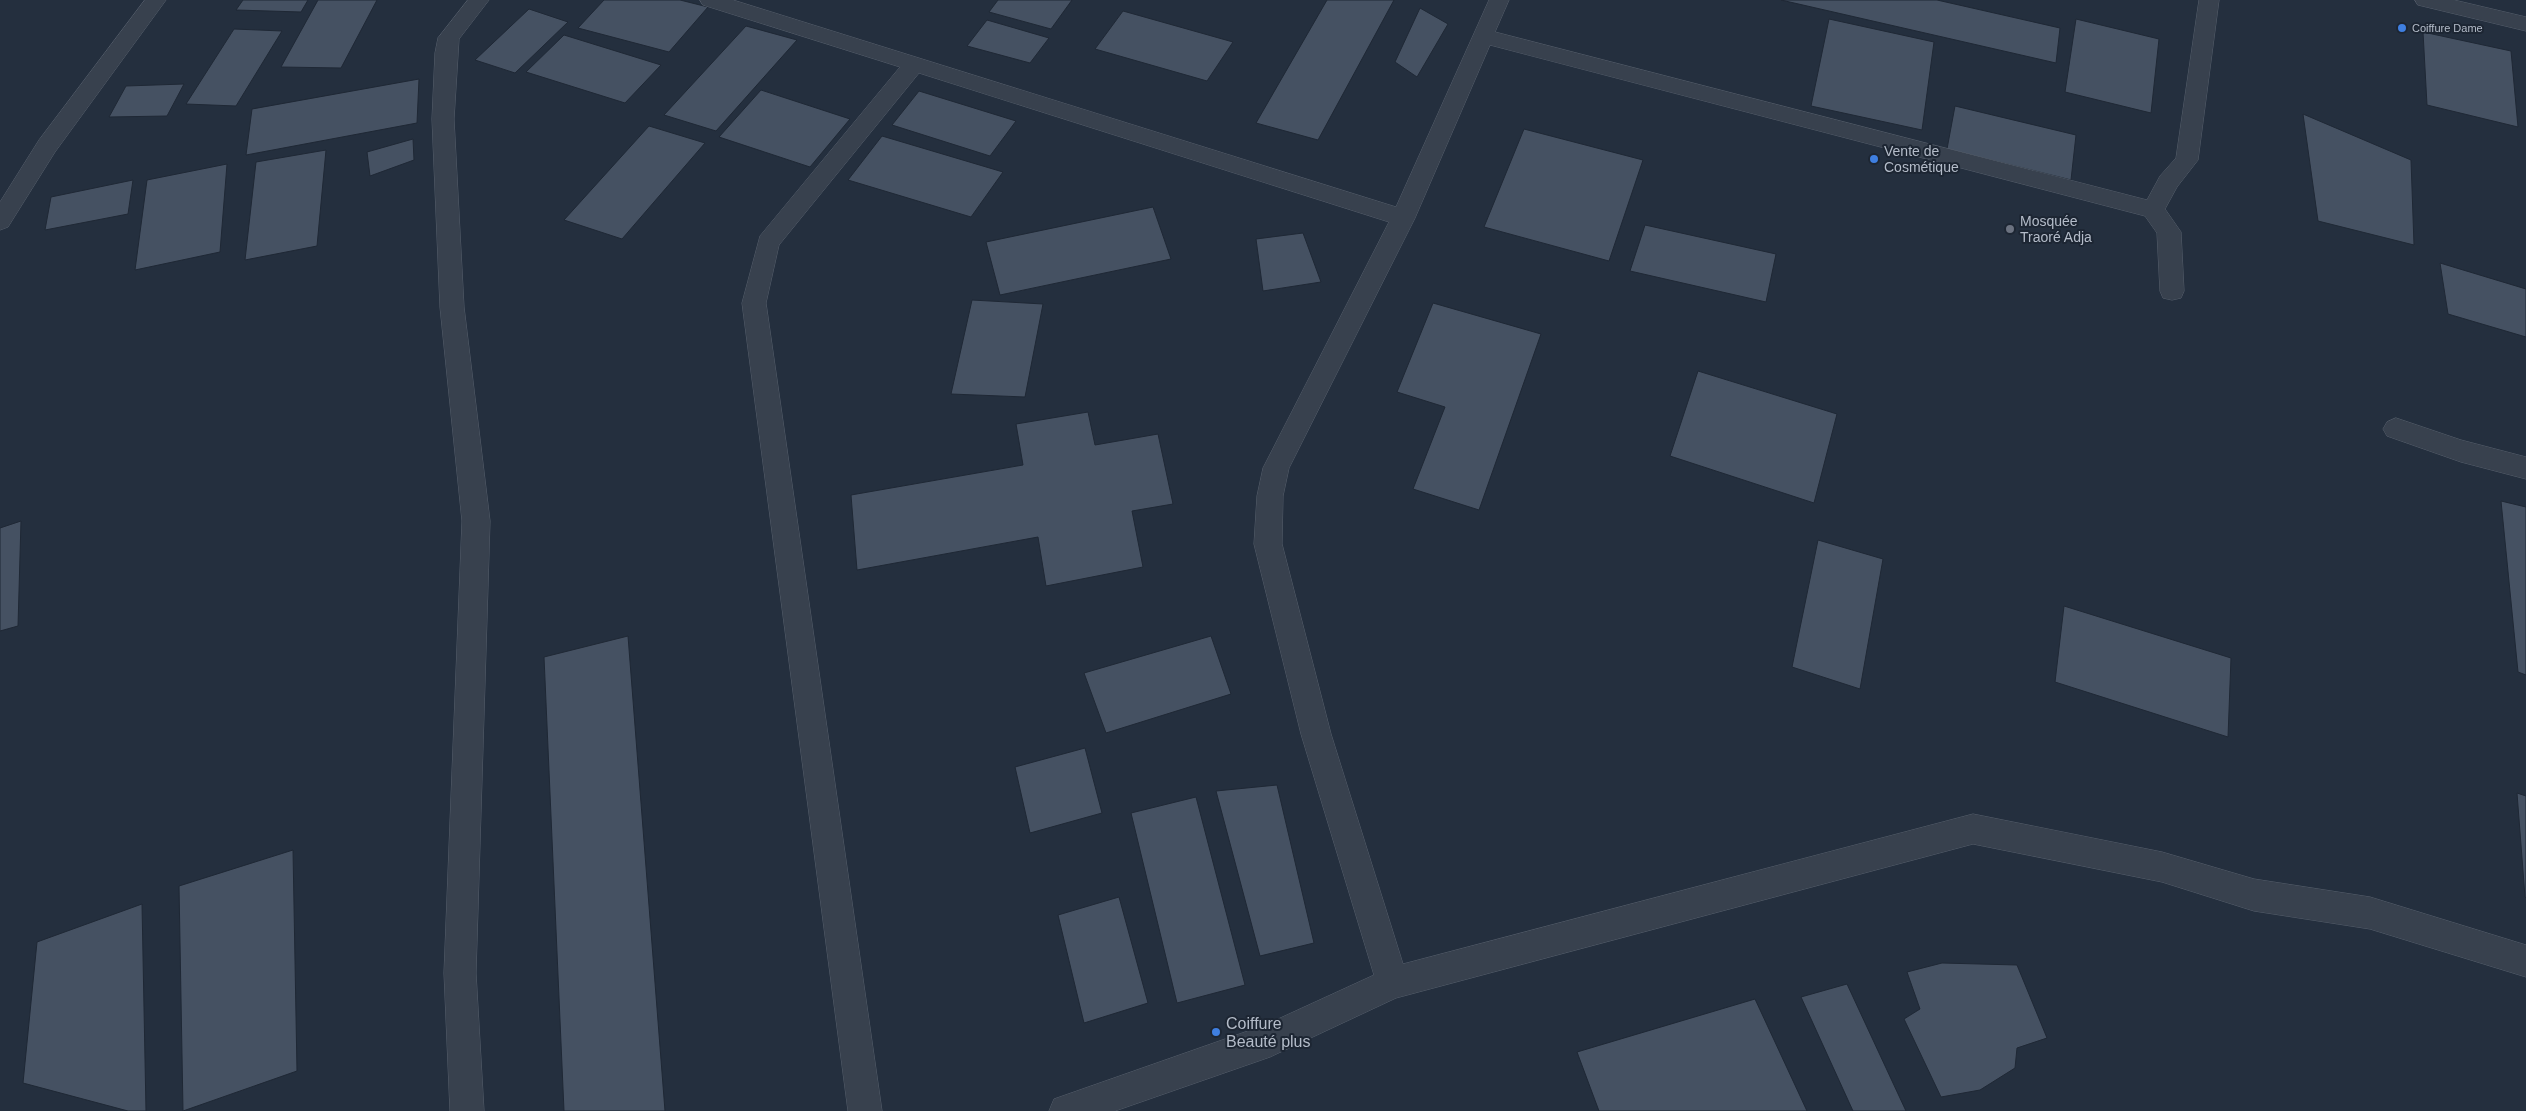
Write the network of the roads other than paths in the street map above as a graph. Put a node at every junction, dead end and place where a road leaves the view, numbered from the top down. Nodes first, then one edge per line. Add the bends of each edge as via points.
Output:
1 (156, 0) edge
2 (479, 0) edge
3 (710, 0) edge
4 (1499, 0) edge
5 (2208, 0) edge
6 (2425, 0) edge
7 (2526, 24) edge
8 (1483, 36) junction
9 (915, 64) junction
10 (2153, 210) junction
11 (1404, 218) junction
12 (0, 220) edge
13 (2172, 292) dead end
14 (2396, 429) dead end
15 (2526, 468) edge
16 (2526, 962) edge
17 (1393, 983) junction
18 (466, 1111) edge
19 (866, 1111) edge
20 (1066, 1111) edge

1 - 12 street via 47,146
2 - 18 street via 448,38 443,119 452,307 476,521 460,973
3 - 9 street
4 - 8 street
5 - 10 street via 2187,160 2168,182
6 - 7 street
8 - 10 street
8 - 11 street
9 - 11 street
9 - 19 street via 768,242 754,303
10 - 13 street via 2169,232
11 - 17 street via 1276,468 1270,496 1268,544 1316,734
14 - 15 street
16 - 17 street via 2370,913 2254,895 2162,867 1973,829
17 - 20 street via 1270,1040

